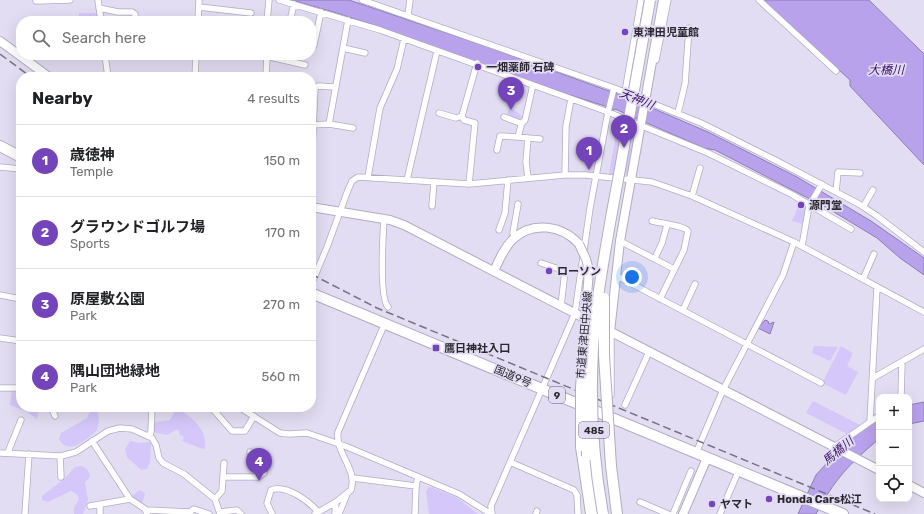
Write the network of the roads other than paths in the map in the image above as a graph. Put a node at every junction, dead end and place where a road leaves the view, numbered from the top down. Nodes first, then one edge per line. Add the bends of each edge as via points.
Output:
1 (70, 0) edge
2 (98, 0) edge
3 (199, 0) edge
4 (269, 0) edge
5 (279, 0) edge
6 (362, 0) edge
7 (410, 0) edge
8 (641, 0) edge
9 (650, 0) edge
10 (663, 0) edge
11 (668, 0) edge
12 (759, 0) edge
13 (36, 2) dead end
14 (294, 4) junction
15 (198, 7) junction
16 (99, 8) junction
17 (321, 12) junction
18 (251, 13) dead end
19 (408, 15) junction
20 (100, 16) edge
21 (135, 16) edge
22 (198, 16) edge
23 (267, 16) edge
24 (291, 16) edge
25 (348, 20) junction
26 (689, 28) dead end
27 (316, 36) edge
28 (404, 39) junction
29 (0, 41) edge
30 (343, 48) junction
31 (437, 51) junction
32 (16, 53) edge
33 (365, 53) dead end
34 (26, 60) edge
35 (106, 60) edge
36 (196, 60) edge
37 (265, 60) edge
38 (292, 60) edge
39 (477, 64) junction
40 (305, 65) dead end
41 (651, 67) junction
42 (836, 71) dead end
43 (42, 72) edge
44 (107, 72) edge
45 (195, 72) edge
46 (266, 72) edge
47 (533, 85) junction
48 (316, 87) edge
49 (335, 87) junction
50 (614, 89) junction
51 (625, 92) junction
52 (571, 98) junction
53 (645, 101) junction
54 (608, 110) junction
55 (439, 113) dead end
56 (678, 113) junction
57 (462, 116) junction
58 (504, 117) dead end
59 (329, 124) junction
60 (521, 124) junction
61 (641, 124) junction
62 (316, 125) edge
63 (353, 128) dead end
64 (518, 136) junction
65 (528, 138) junction
66 (540, 139) dead end
67 (0, 146) edge
68 (497, 150) dead end
69 (16, 154) edge
70 (0, 167) edge
71 (700, 168) dead end
72 (16, 169) edge
73 (860, 174) dead end
74 (565, 175) junction
75 (596, 176) junction
76 (368, 177) junction
77 (528, 178) junction
78 (631, 179) junction
79 (407, 180) junction
80 (508, 180) junction
81 (434, 182) junction
82 (468, 184) junction
83 (822, 185) junction
84 (873, 190) dead end
85 (836, 192) junction
86 (692, 196) junction
87 (518, 204) dead end
88 (432, 206) dead end
89 (810, 206) junction
90 (864, 207) junction
91 (316, 208) edge
92 (340, 211) junction
93 (384, 219) junction
94 (652, 221) dead end
95 (667, 226) junction
96 (499, 230) dead end
97 (851, 230) dead end
98 (608, 234) junction
99 (514, 238) junction
100 (620, 241) junction
101 (794, 242) junction
102 (802, 246) junction
103 (924, 252) edge
104 (874, 254) dead end
105 (654, 258) junction
106 (541, 263) dead end
107 (674, 269) junction
108 (494, 271) junction
109 (316, 274) edge
110 (615, 276) junction
111 (863, 279) junction
112 (695, 284) dead end
113 (876, 287) junction
114 (0, 295) edge
115 (316, 295) edge
116 (16, 298) edge
117 (660, 299) junction
118 (561, 306) junction
119 (388, 307) dead end
120 (683, 310) junction
121 (924, 312) edge
122 (575, 313) junction
123 (385, 323) junction
124 (611, 332) junction
125 (0, 338) edge
126 (16, 340) edge
127 (747, 344) junction
128 (594, 345) junction
129 (923, 351) edge
130 (649, 352) junction
131 (902, 362) junction
132 (872, 378) junction
133 (821, 383) dead end
134 (0, 388) edge
135 (16, 388) edge
136 (542, 388) junction
137 (723, 390) junction
138 (901, 394) edge
139 (611, 399) dead end
140 (625, 405) dead end
141 (53, 412) edge
142 (152, 412) edge
143 (215, 412) edge
144 (247, 412) edge
145 (55, 416) dead end
146 (254, 416) junction
147 (876, 418) edge
148 (21, 420) dead end
149 (870, 422) junction
150 (149, 436) junction
151 (92, 441) junction
152 (338, 444) junction
153 (836, 448) junction
154 (0, 452) edge
155 (8, 452) junction
156 (250, 452) dead end
157 (696, 453) junction
158 (29, 454) junction
159 (60, 456) junction
160 (707, 458) junction
161 (510, 462) junction
162 (224, 463) dead end
163 (876, 468) edge
164 (739, 470) junction
165 (691, 471) dead end
166 (62, 477) dead end
167 (223, 477) junction
168 (418, 477) junction
169 (353, 478) junction
170 (416, 486) junction
171 (912, 487) edge
172 (924, 493) edge
173 (347, 494) junction
174 (130, 499) junction
175 (215, 499) junction
176 (679, 499) junction
177 (336, 502) junction
178 (640, 502) dead end
179 (688, 502) junction
180 (100, 505) junction
181 (90, 506) dead end
182 (147, 512) edge
183 (190, 513) edge
184 (220, 513) edge
185 (317, 513) edge
186 (25, 514) edge
187 (100, 514) edge
188 (209, 514) edge
189 (241, 514) edge
190 (272, 514) edge
191 (335, 514) edge
192 (340, 514) edge
193 (415, 514) edge
194 (491, 514) edge
195 (578, 514) edge
196 (590, 514) edge
197 (597, 514) edge
198 (603, 514) edge
199 (617, 514) edge
200 (668, 514) edge
201 (673, 514) edge
202 (683, 514) edge
203 (720, 514) edge
204 (843, 514) edge

1 - 13 street
2 - 16 street
3 - 15 street
4 - 23 street
5 - 14 street
6 - 19 street
7 - 19 street
8 - 51 street
9 - 98 highway, 485, bridge
10 - 41 street
11 - 41 street via 655,65
12 - 42 street
14 - 17 street
14 - 24 street
15 - 18 street
15 - 22 street
16 - 20 street
16 - 21 street via 132,12
17 - 25 street
17 - 27 street
19 - 50 street
25 - 28 street
25 - 30 street
26 - 56 street via 685,84
28 - 31 street
28 - 76 street via 396,69 380,108
29 - 32 street
30 - 33 street
30 - 49 street
31 - 39 street
31 - 79 street
34 - 43 street
35 - 44 street
36 - 45 street
37 - 46 street
38 - 40 street
39 - 47 street
39 - 57 street
41 - 53 street
47 - 52 street
47 - 60 street via 525,120
48 - 49 street
49 - 59 street
50 - 51 street
50 - 54 street
51 - 53 street
52 - 54 street
52 - 74 street via 566,132
53 - 56 street
53 - 61 street
54 - 61 street
54 - 75 street
55 - 57 street via 456,118
56 - 83 street
57 - 82 street via 464,120 475,123
58 - 60 street
59 - 62 street
59 - 63 street
60 - 64 street
61 - 78 street
61 - 89 street via 708,153
64 - 65 street
64 - 68 street via 500,136
65 - 66 street
65 - 77 street
67 - 69 highway
70 - 72 street
71 - 86 street
73 - 85 street via 838,172
74 - 75 street
74 - 77 street
75 - 78 street
75 - 122 street
76 - 79 street
76 - 92 street via 358,177 352,181
77 - 80 street
78 - 86 street via 666,186
78 - 100 street
79 - 81 street
80 - 82 street
80 - 96 street
81 - 82 street
81 - 88 street
83 - 85 street
83 - 89 street
84 - 90 street
85 - 90 street
86 - 101 street
87 - 99 street
89 - 97 street
89 - 102 street
90 - 103 street
91 - 92 street
92 - 93 street
92 - 109 street
93 - 108 street via 404,225
93 - 119 street via 381,266 384,301
94 - 95 street
95 - 105 street
95 - 107 street via 682,226 688,231 684,250
98 - 128 highway, 485, bridge
98 - 199 highway, bridge via 604,322 611,466
99 - 108 street, 市道東津田中央線
99 - 196 street, 市道東津田中央線, bridge via 532,229 549,227 564,232 579,244 586,259 589,270 580,394 580,447
100 - 105 street
100 - 110 street
101 - 102 street
101 - 127 street via 783,275
102 - 111 street
104 - 111 street
105 - 107 street
106 - 118 street via 565,271
107 - 117 street
108 - 118 street
110 - 117 street
110 - 124 street
111 - 113 street
112 - 120 street
113 - 121 street
113 - 132 street
114 - 116 street
115 - 123 highway, 国道9号 / 9
117 - 120 street
118 - 122 street
120 - 127 street
122 - 124 street
122 - 136 street
123 - 136 highway, 国道9号 / 9
123 - 152 street via 338,432
124 - 130 street
124 - 139 street
125 - 126 street
127 - 133 street
127 - 137 street
128 - 197 highway, bridge via 589,353 586,386 587,456 590,488
128 - 198 highway, 485, bridge via 594,445
129 - 131 street
130 - 137 street
130 - 140 street
131 - 132 street
131 - 138 street
132 - 149 street
134 - 135 street
136 - 157 highway, 国道9号 / 9
136 - 161 street
137 - 153 street
137 - 157 street
141 - 145 street
142 - 150 street
143 - 146 street via 232,431 245,431
144 - 146 street
146 - 152 street via 284,434 307,433
147 - 149 street
148 - 155 street
149 - 153 street
150 - 151 street via 132,429 120,428 108,431
150 - 175 street via 154,441 159,458 163,462 184,474
151 - 159 street via 76,452
151 - 174 street
152 - 168 street
152 - 169 street
153 - 163 street
154 - 155 street
155 - 158 street
156 - 167 street via 265,452 264,473 258,477
157 - 160 highway, 国道9号 / 9
158 - 159 street
158 - 186 street
159 - 166 street
160 - 164 highway, 国道9号 / 9
160 - 179 street
161 - 194 street via 491,506
161 - 195 street via 574,490 577,495
162 - 167 street
164 - 203 street
164 - 204 highway, 国道9号 / 9
165 - 176 street
167 - 175 street via 222,491
168 - 170 street
168 - 194 street via 459,494
169 - 170 street
169 - 173 street via 351,490
170 - 193 street
171 - 172 street
173 - 177 street
173 - 192 street
174 - 180 street
174 - 182 street
175 - 184 street
176 - 179 street
176 - 201 street
177 - 185 street
177 - 191 street
178 - 200 street
179 - 202 street
180 - 181 street
180 - 187 street
182 - 183 street
183 - 188 street via 196,509
184 - 189 street via 239,510
185 - 190 street via 297,494 275,488 271,490 267,503

